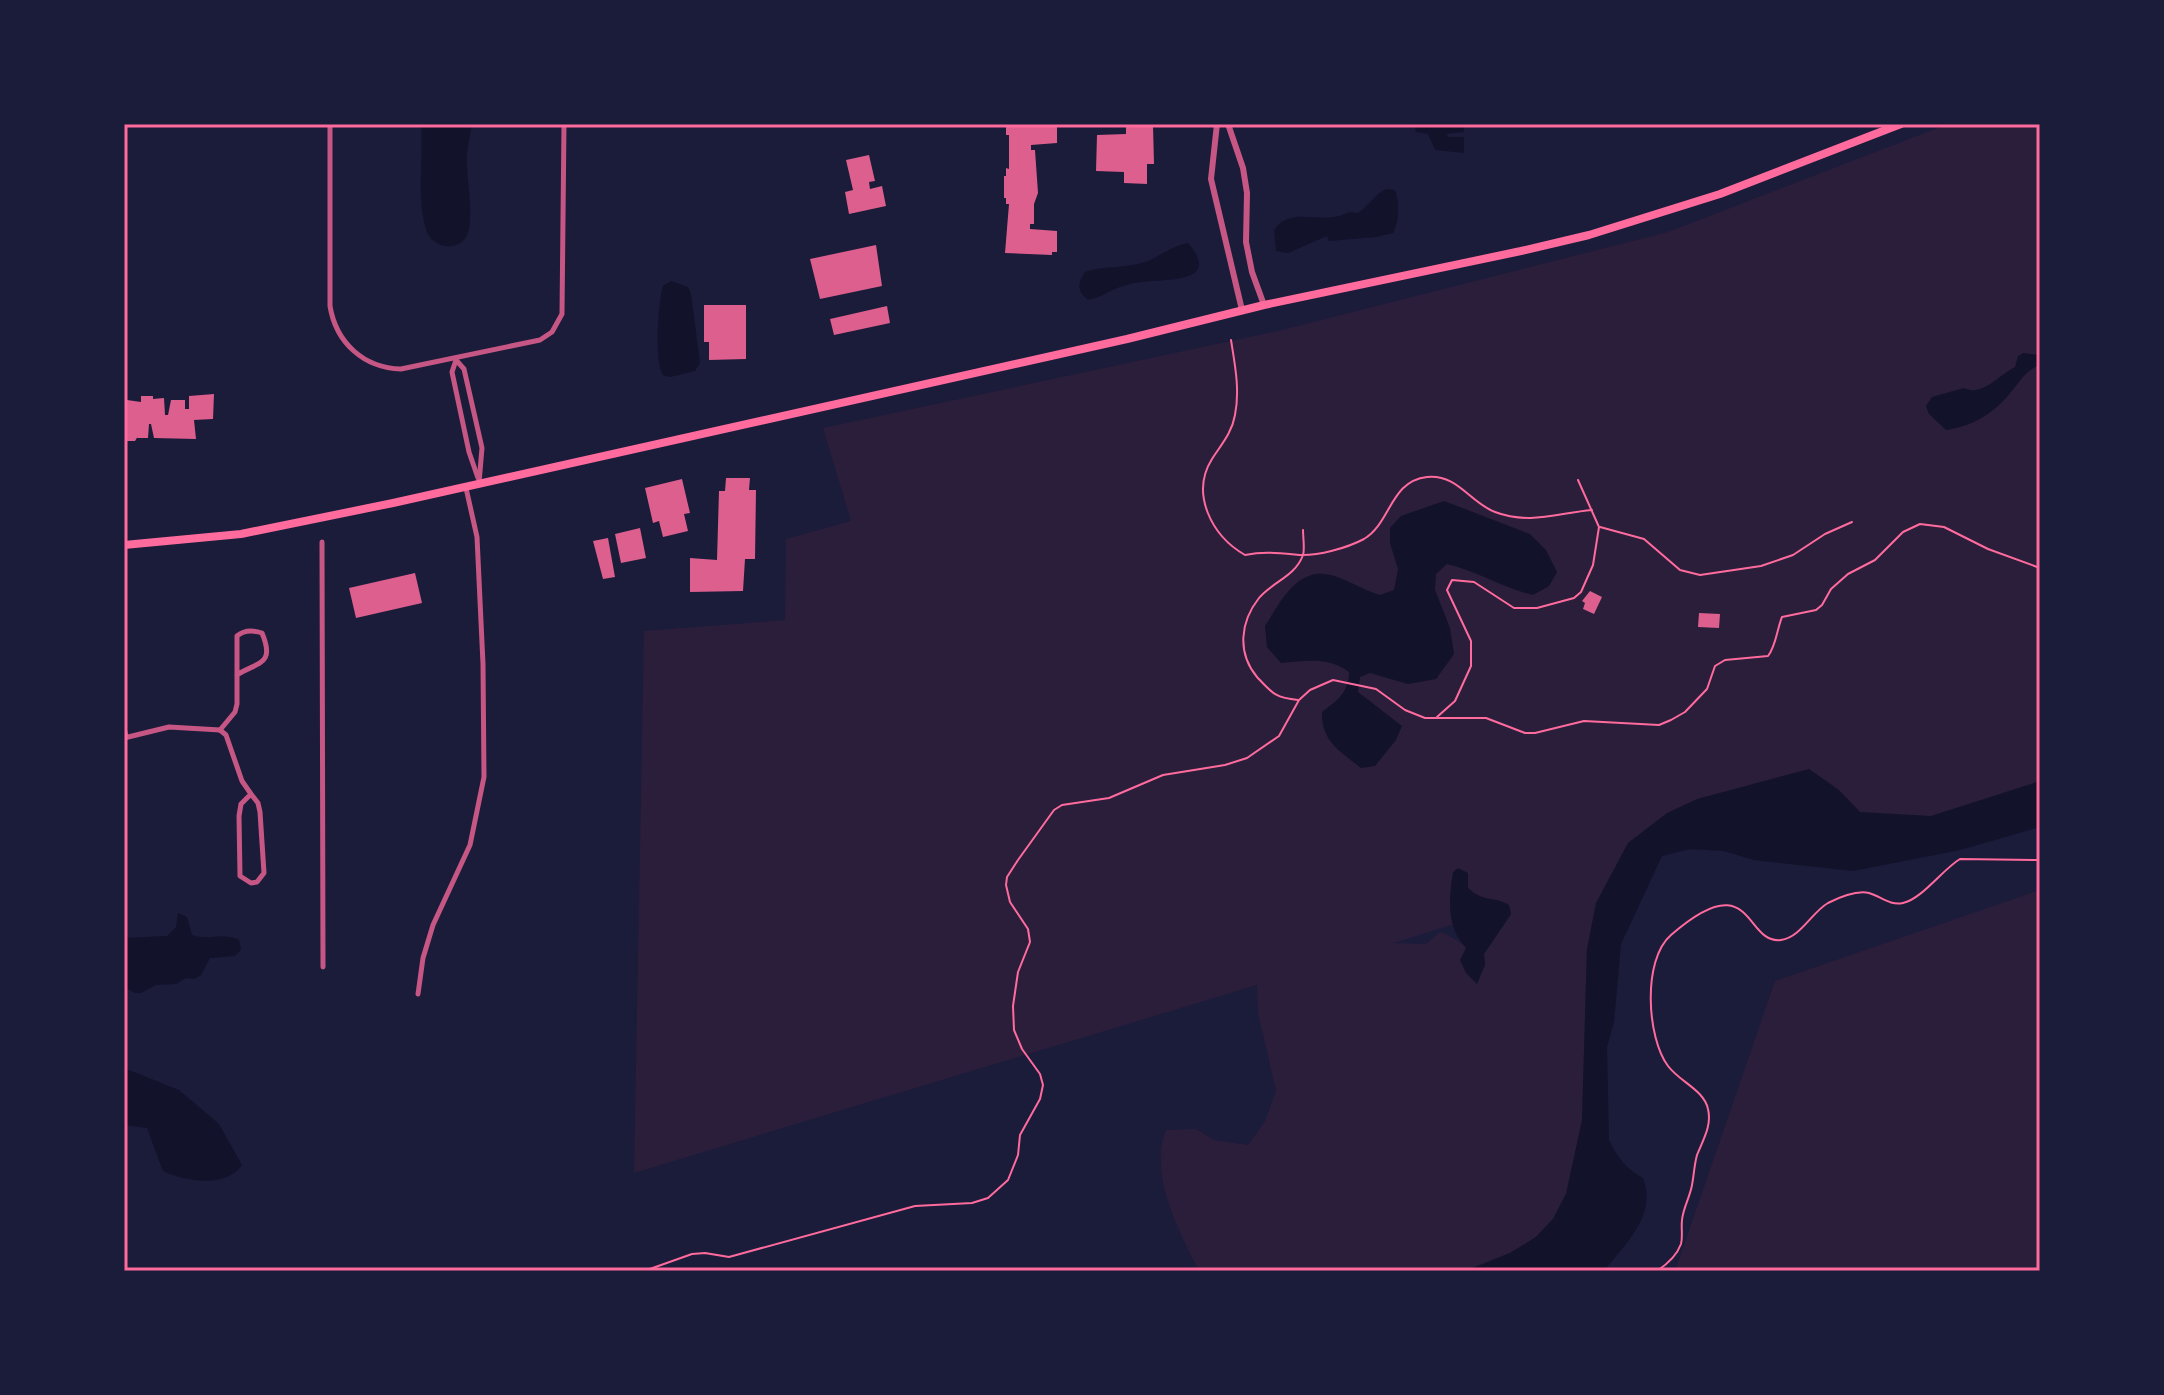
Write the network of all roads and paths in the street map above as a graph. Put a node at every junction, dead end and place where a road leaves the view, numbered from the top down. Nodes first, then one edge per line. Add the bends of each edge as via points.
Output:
1 (330, 124) edge
2 (564, 124) edge
3 (1217, 124) edge
4 (1228, 124) edge
5 (1901, 124) edge
6 (1264, 305) junction
7 (1242, 310) junction
8 (1231, 340) dead end
9 (456, 360) junction
10 (1578, 480) dead end
11 (479, 483) junction
12 (466, 487) junction
13 (1592, 510) junction
14 (1852, 522) dead end
15 (1599, 527) junction
16 (1303, 530) dead end
17 (322, 542) dead end
18 (124, 545) edge
19 (1303, 555) junction
20 (2040, 568) edge
21 (124, 651) edge
22 (124, 666) edge
23 (237, 675) junction
24 (1299, 700) junction
25 (1436, 718) junction
26 (124, 728) edge
27 (220, 730) junction
28 (125, 737) edge
29 (251, 794) junction
30 (2040, 860) edge
31 (323, 967) dead end
32 (418, 994) dead end
33 (583, 1271) edge
34 (1657, 1271) edge

1 - 9 street via 330,307 337,331 352,350 378,367
2 - 9 street via 562,314 557,326 540,340
3 - 7 street via 1211,179
4 - 6 street via 1243,168 1246,242
5 - 6 main road via 1720,194 1589,235
6 - 7 main road
7 - 11 main road
8 - 19 path via 1238,391 1235,418 1205,478 1206,510 1213,526 1245,555 1266,550
9 - 11 street via 452,372
9 - 11 street via 464,369 482,448
10 - 13 path
11 - 12 main road
12 - 18 main road via 241,534
12 - 32 street via 477,537 484,777 470,845 433,925
13 - 15 path
13 - 19 path via 1523,519 1493,512 1446,479 1425,477 1398,491 1370,535 1349,546
14 - 15 path via 1793,555 1761,566 1700,575 1680,570 1644,539
15 - 25 path via 1593,565 1574,598 1514,608 1474,582 1452,580 1447,590 1471,641 1471,666 1455,701
16 - 19 path
17 - 31 street
19 - 24 path via 1288,577 1260,596 1242,635 1247,665 1270,692
20 - 25 path via 1944,527 1920,524 1848,574 1816,610 1782,617 1768,656 1725,660 1715,666 1707,689 1685,712 1659,725 1584,721 1525,733 1486,718
21 - 22 street
23 - 23 street via 237,636 262,633 264,661
23 - 27 street via 235,712
24 - 25 path via 1333,680 1364,685 1414,714
24 - 33 path via 1279,736 1247,758 1163,775 1109,798 1062,805 1042,824 1007,877 1007,893 1030,942 1018,972 1014,1030 1043,1085 1020,1135 1008,1180 999,1190 972,1203 915,1206 729,1257 692,1254 647,1270
26 - 28 street
27 - 28 street via 169,727
27 - 29 street
29 - 29 street via 239,816 240,876 251,883 264,873 260,812
30 - 34 path via 1960,859 1908,902 1854,893 1826,904 1785,940 1767,937 1741,909 1720,905 1662,944 1650,993 1656,1040 1670,1069 1704,1098 1709,1125 1694,1166 1682,1242

